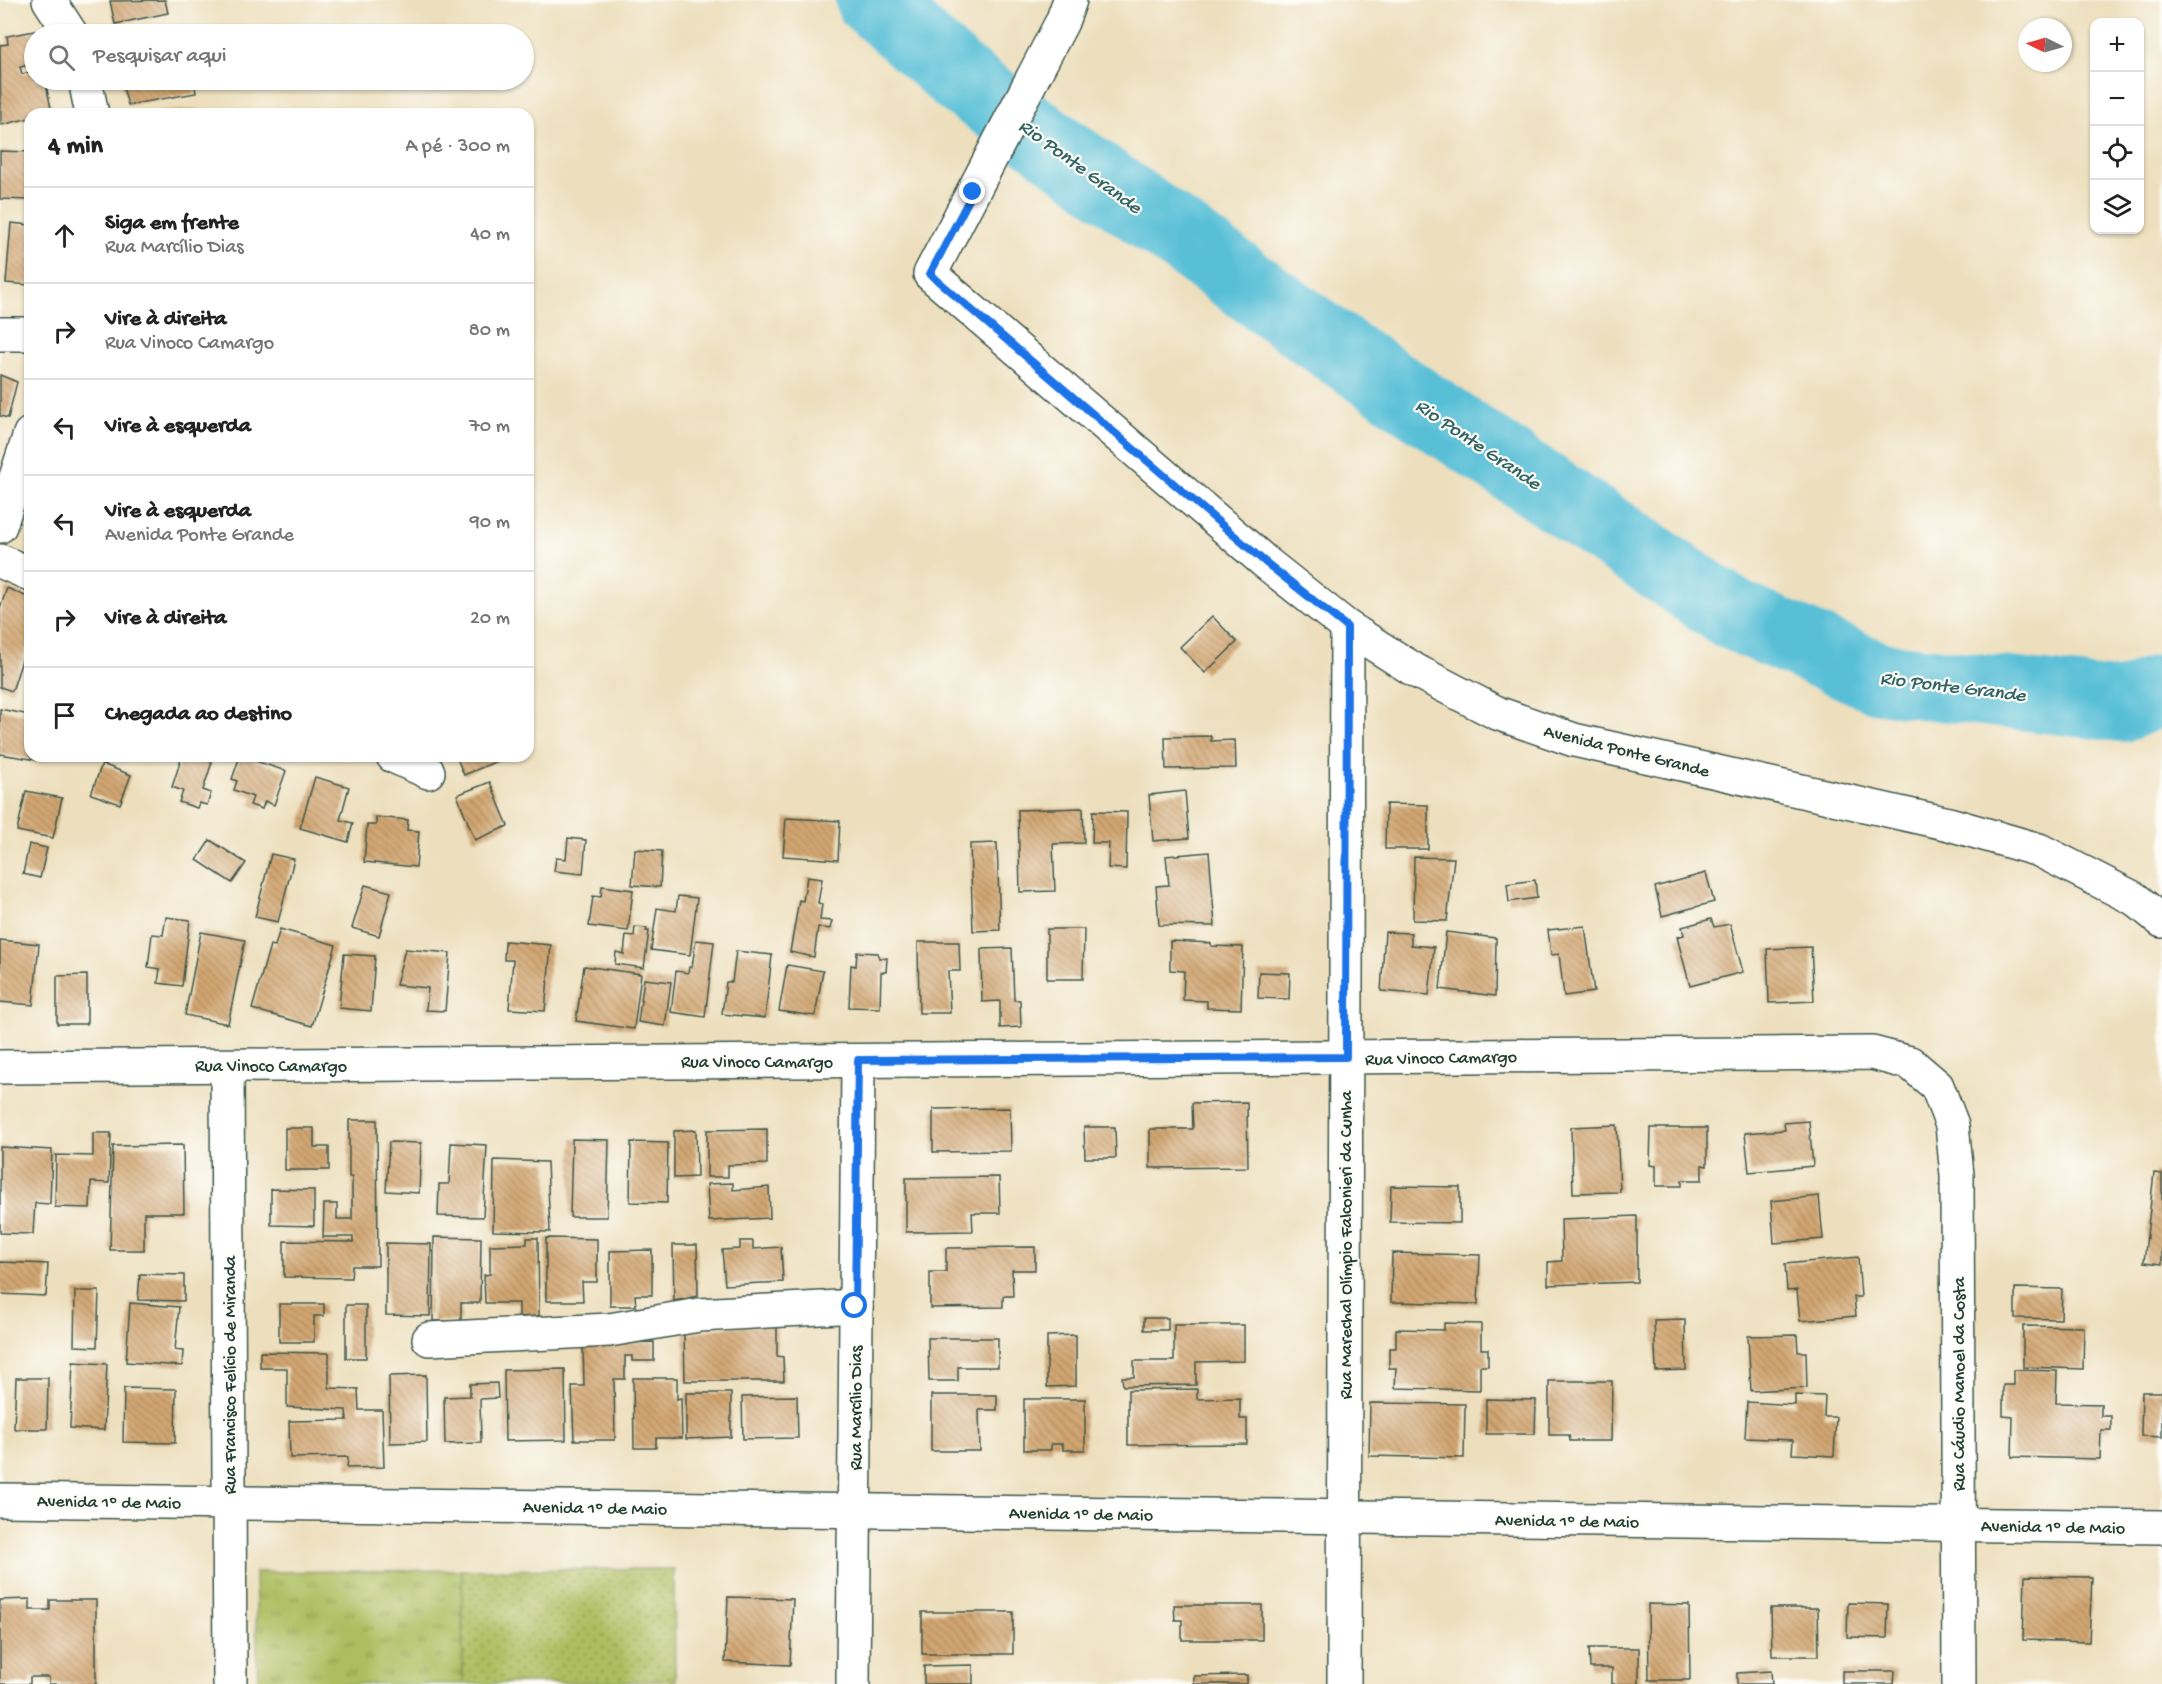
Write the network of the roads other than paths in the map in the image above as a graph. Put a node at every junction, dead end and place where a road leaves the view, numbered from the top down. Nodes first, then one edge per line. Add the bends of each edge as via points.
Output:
1 (49, 0) edge
2 (1066, 11) edge
3 (65, 24) edge
4 (87, 90) edge
5 (91, 108) edge
6 (0, 334) edge
7 (24, 334) edge
8 (24, 452) edge
9 (0, 526) edge
10 (0, 561) edge
11 (24, 571) edge
12 (1347, 627) junction
13 (406, 762) edge
14 (428, 772) dead end
15 (2162, 921) edge
16 (1346, 1057) junction
17 (858, 1060) junction
18 (227, 1066) junction
19 (0, 1067) edge
20 (1937, 1086) joint
21 (855, 1306) junction
22 (429, 1339) dead end
23 (0, 1500) edge
24 (229, 1502) junction
25 (854, 1511) junction
26 (1344, 1516) junction
27 (1959, 1525) junction
28 (2162, 1527) edge
29 (230, 1684) edge
30 (853, 1684) edge
31 (1344, 1684) edge
32 (1959, 1684) edge

1 - 3 street
2 - 12 street, Avenida Ponte Grande via 930,274 1265,562
4 - 5 street
6 - 7 street
8 - 9 street
10 - 11 street
12 - 15 street, Avenida Ponte Grande via 1416,671 1508,717 1574,740 1949,824 2039,850 2135,899
12 - 16 street, Rua Marechal Olímpio Falconieri da Cunha
13 - 14 street
16 - 17 street, Rua Vinoco Camargo
16 - 20 street, Rua Vinoco Camargo via 1872,1053 1910,1063
16 - 26 street, Rua Marechal Olímpio Falconieri da Cunha
17 - 18 street, Rua Vinoco Camargo
17 - 21 street, Rua Marcílio Dias
18 - 19 street, Rua Vinoco Camargo
18 - 24 street, Rua Francisco Felício de Miranda
20 - 27 street, Rua Cáudio Manoel da Costa via 1952,1125 1957,1175
21 - 22 street via 699,1315 609,1330
21 - 25 street, Rua Marcílio Dias
23 - 24 street, Avenida 1º de Maio
24 - 25 street, Avenida 1º de Maio
24 - 29 street, Rua Francisco Felício de Miranda
25 - 26 street, Avenida 1º de Maio
25 - 30 street, Rua Marcílio Dias
26 - 27 street, Avenida 1º de Maio
26 - 31 street, Rua Marechal Olímpio Falconieri da Cunha
27 - 28 street, Avenida 1º de Maio
27 - 32 street, Rua Cáudio Manoel da Costa

